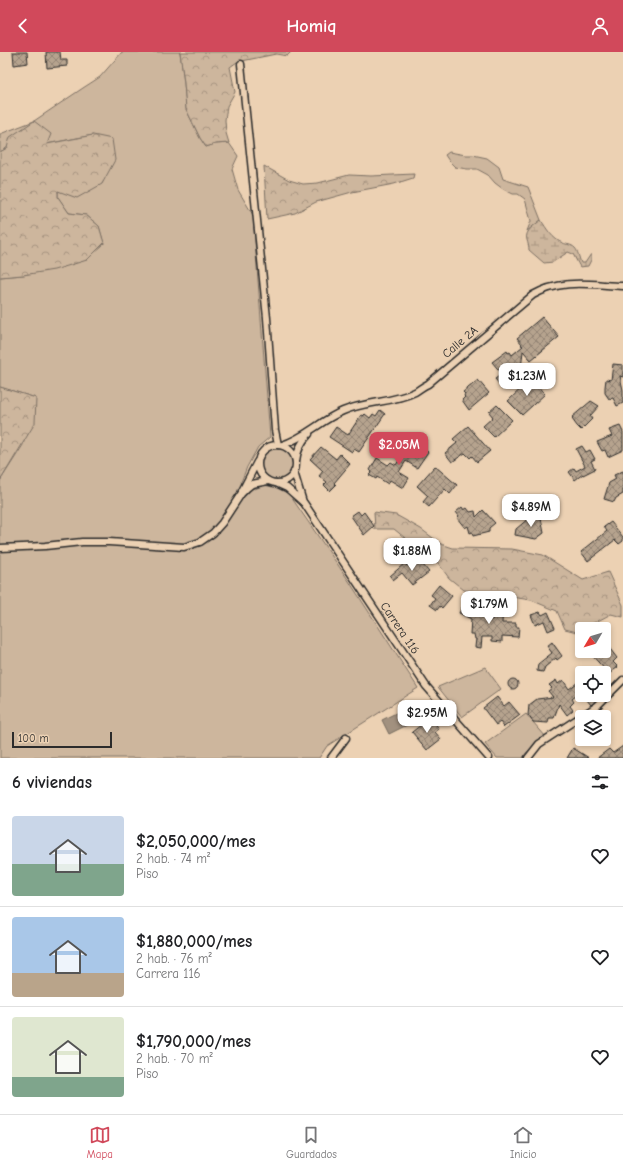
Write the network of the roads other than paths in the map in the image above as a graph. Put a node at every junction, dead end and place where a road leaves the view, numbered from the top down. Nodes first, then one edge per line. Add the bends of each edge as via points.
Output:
1 (241, 64) dead end
2 (623, 286) edge
3 (275, 430) junction
4 (312, 430) junction
5 (280, 445) junction
6 (271, 446) junction
7 (258, 461) junction
8 (296, 461) junction
9 (294, 472) junction
10 (268, 481) junction
11 (276, 483) junction
12 (241, 494) junction
13 (304, 503) junction
14 (0, 548) edge
15 (623, 680) edge
16 (346, 738) dead end
17 (331, 758) edge
18 (489, 758) edge
19 (528, 758) edge

1 - 3 street via 267,318
2 - 4 street, Calle 2A via 560,284 542,290 415,392 344,410
3 - 5 street
3 - 6 street
4 - 5 street, Calle 2A
4 - 8 street, Calle 2A via 298,451
5 - 6 street
5 - 8 street via 291,451
6 - 7 street via 262,451
7 - 10 street via 261,475
7 - 12 street
8 - 9 street
9 - 11 street via 287,480
9 - 13 street, Carrera 116
10 - 11 street
10 - 12 street via 252,484
11 - 13 street, Carrera 116 via 287,488
12 - 14 street via 213,533 200,542 184,547 82,542
13 - 18 street, Carrera 116 via 426,686
15 - 19 street via 597,706 539,744
16 - 17 street

